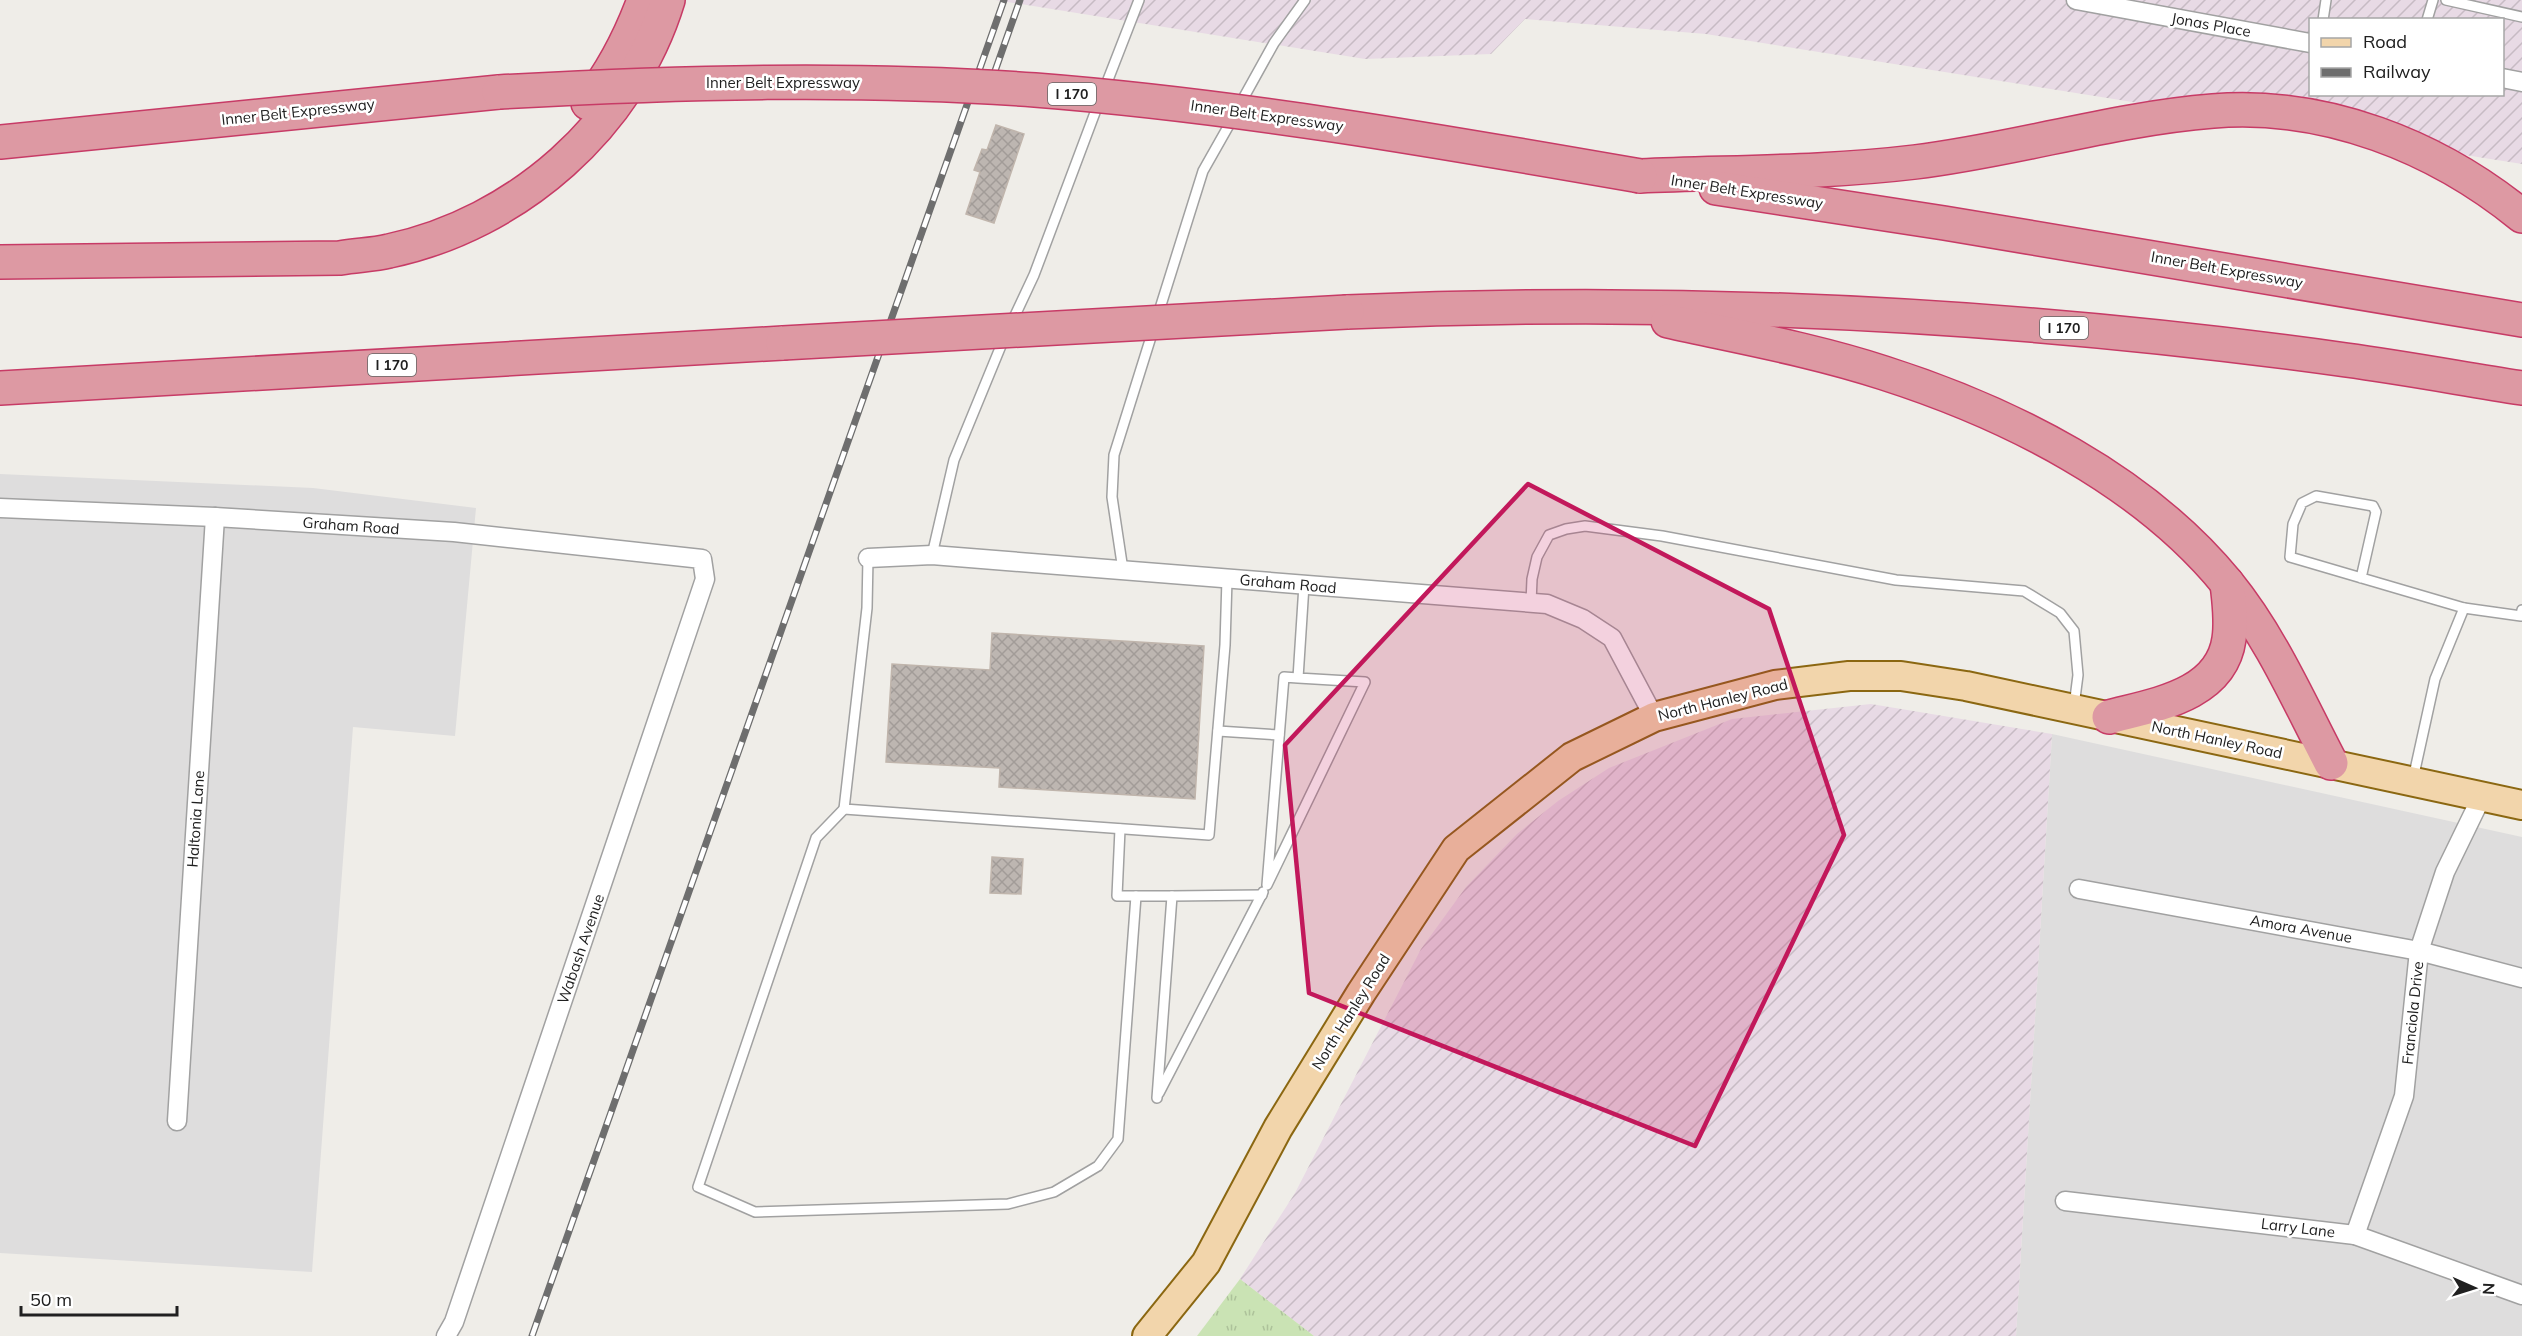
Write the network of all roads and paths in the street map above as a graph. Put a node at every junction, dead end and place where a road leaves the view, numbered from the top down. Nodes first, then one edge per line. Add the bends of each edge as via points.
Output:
1 (644, 0) edge
2 (668, 0) edge
3 (1139, 0) edge
4 (1305, 0) edge
5 (2076, 0) edge
6 (2326, 0) edge
7 (2433, 0) edge
8 (2446, 0) edge
9 (2522, 17) edge
10 (2323, 18) edge
11 (2428, 18) edge
12 (2309, 43) edge
13 (2504, 78) edge
14 (2522, 82) edge
15 (9, 140) edge
16 (1640, 176) junction
17 (2522, 216) edge
18 (0, 240) edge
19 (0, 262) edge
20 (1602, 307) junction
21 (2522, 320) edge
22 (0, 388) edge
23 (2522, 388) edge
24 (0, 508) edge
25 (215, 517) junction
26 (932, 555) junction
27 (868, 558) joint
28 (702, 559) joint
29 (1123, 570) junction
30 (2361, 578) junction
31 (1227, 579) junction
32 (2227, 583) junction
33 (1304, 585) junction
34 (1531, 603) junction
35 (2464, 608) junction
36 (2522, 610) edge
37 (1298, 678) junction
38 (2073, 709) junction
39 (1654, 717) junction
40 (2109, 717) junction
41 (1218, 731) junction
42 (1279, 735) junction
43 (2331, 764) junction
44 (2413, 781) junction
45 (2482, 796) junction
46 (2522, 805) edge
47 (844, 809) junction
48 (1120, 829) junction
49 (1267, 885) junction
50 (2079, 889) dead end
51 (1262, 895) junction
52 (1136, 896) junction
53 (1172, 896) junction
54 (2419, 951) junction
55 (2522, 978) edge
56 (177, 1121) dead end
57 (2066, 1201) dead end
58 (2355, 1235) junction
59 (2522, 1295) edge
60 (446, 1336) edge
61 (1148, 1336) edge

1 - 18 highway via 606,80 578,116 512,174 471,199 432,216 388,229 338,236
2 - 19 highway via 644,62 588,138 519,197 435,238 389,251 339,258
3 - 26 lane via 1034,275 954,460
4 - 29 lane via 1274,43 1203,171 1114,455 1112,497
5 - 12 street, Jonas Place
6 - 10 lane
7 - 11 lane
8 - 9 lane
13 - 14 street
15 - 16 highway, Inner Belt Expressway / I 170, bridge via 500,92 650,84 881,83 1034,90 1187,105 1328,123
16 - 17 highway via 1914,162 2140,120 2214,111 2260,111 2336,122 2405,144 2473,179
16 - 21 highway, Inner Belt Expressway / I 170 via 1923,219
20 - 22 highway, I 170, bridge via 1370,311
20 - 23 highway, I 170 via 1819,311 2050,327 2347,360
20 - 32 highway via 1817,354 1956,398 2027,432 2143,501 2186,538
24 - 25 street, Graham Road
25 - 28 street, Graham Road via 453,532
25 - 56 street, Haltonia Lane
26 - 27 street, Graham Road
26 - 29 street, Graham Road
27 - 47 lane via 867,608
28 - 60 street, Wabash Avenue via 705,579 454,1322
29 - 31 street, Graham Road
30 - 30 lane via 2290,557 2293,524 2302,503 2316,496 2373,506 2376,512
30 - 35 lane
31 - 33 street, Graham Road
31 - 41 lane
32 - 40 highway via 2229,642 2215,671 2189,692
32 - 43 highway via 2280,663
33 - 34 street, Graham Road
33 - 37 lane
34 - 38 lane via 1537,557 1549,535 1585,526 1662,536 1896,580 2024,591 2060,613 2074,631 2078,675
34 - 39 street, Graham Road via 1547,604 1583,619 1612,638
35 - 36 lane via 2521,616
35 - 44 lane via 2435,679
37 - 42 lane via 1284,677
37 - 49 lane via 1365,682
38 - 39 main road, North Hanley Road via 1901,676 1849,676 1775,685
38 - 40 main road, North Hanley Road
39 - 61 main road, North Hanley Road via 1572,757 1456,849 1284,1119 1206,1263
40 - 43 main road, North Hanley Road
41 - 42 lane
41 - 48 lane via 1209,835
42 - 49 lane
43 - 44 main road, North Hanley Road
44 - 45 main road, North Hanley Road
45 - 46 main road, North Hanley Road
45 - 54 street, Franciola Drive via 2445,872
47 - 48 lane
47 - 52 lane via 816,838 698,1186 755,1212 1008,1204 1054,1192 1098,1167 1118,1139
48 - 52 lane via 1117,896
49 - 51 lane
50 - 54 street, Amora Avenue
51 - 53 lane
51 - 53 lane via 1157,1098
52 - 53 lane
54 - 55 street, Amora Avenue
54 - 58 street, Franciola Drive via 2404,1096
57 - 58 street, Larry Lane
58 - 59 street, Larry Lane

